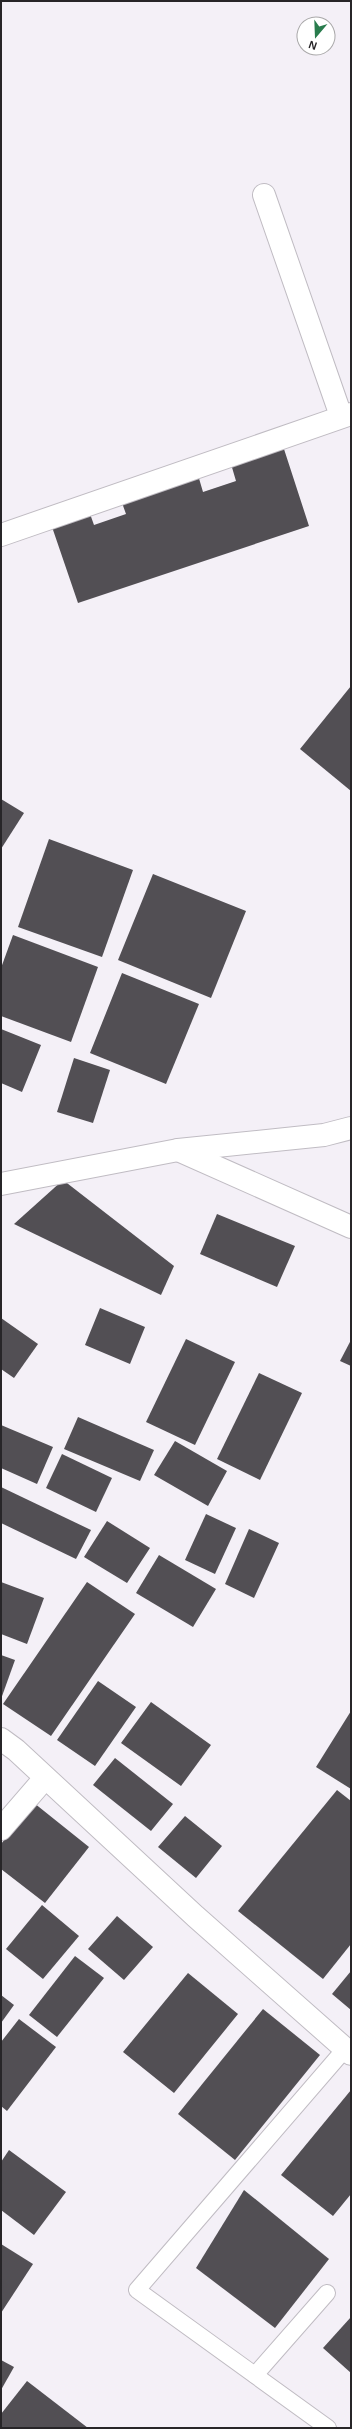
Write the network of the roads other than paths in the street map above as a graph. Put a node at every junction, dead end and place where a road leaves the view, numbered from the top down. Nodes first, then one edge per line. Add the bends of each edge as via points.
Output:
1 (264, 194) dead end
2 (346, 415) edge
3 (1, 536) edge
4 (351, 1128) edge
5 (178, 1150) junction
6 (1, 1184) edge
7 (351, 1228) edge
8 (1, 1739) edge
9 (45, 1778) junction
10 (1, 1828) edge
11 (348, 2051) edge
12 (327, 2293) dead end
13 (255, 2375) junction
14 (328, 2428) edge

1 - 2 street
2 - 3 street
4 - 5 street via 324,1135
5 - 6 street
5 - 7 street
8 - 9 street
9 - 10 street
9 - 11 street via 195,1916
11 - 13 lane via 137,2290
12 - 13 lane
13 - 14 lane

